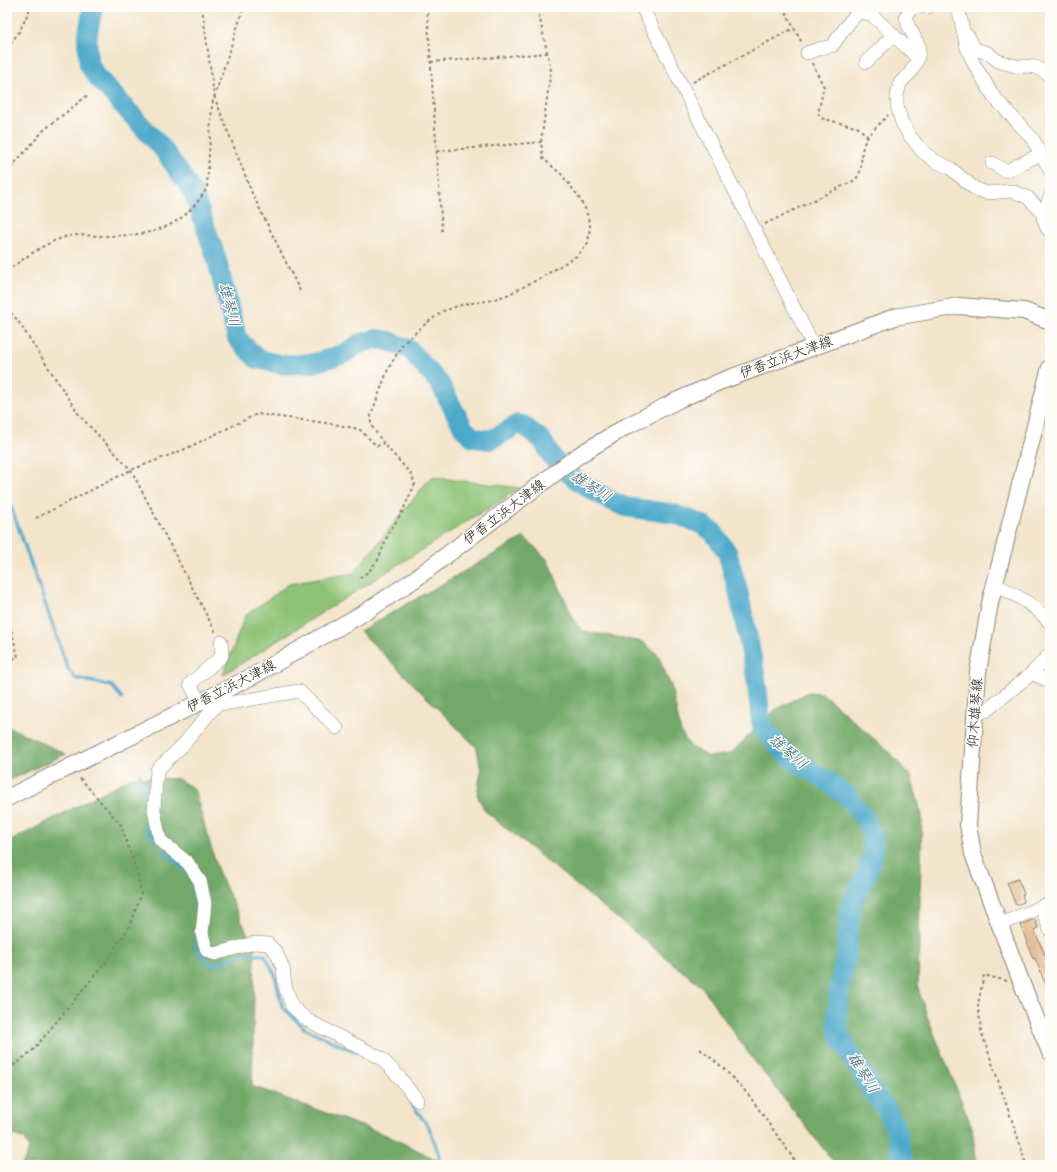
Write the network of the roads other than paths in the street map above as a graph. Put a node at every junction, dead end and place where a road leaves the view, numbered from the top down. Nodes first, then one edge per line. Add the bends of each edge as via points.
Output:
1 (642, 7) edge
2 (916, 7) edge
3 (928, 7) edge
4 (860, 9) edge
5 (957, 9) edge
6 (963, 30) junction
7 (894, 35) junction
8 (807, 53) dead end
9 (918, 58) junction
10 (866, 62) dead end
11 (1050, 75) edge
12 (1041, 154) junction
13 (992, 163) dead end
14 (1050, 170) edge
15 (1050, 197) edge
16 (1044, 214) junction
17 (1050, 231) edge
18 (1050, 321) edge
19 (814, 347) junction
20 (1050, 367) edge
21 (995, 584) junction
22 (1050, 623) edge
23 (221, 642) road end
24 (1050, 654) edge
25 (1032, 673) junction
26 (1050, 680) edge
27 (208, 702) junction
28 (974, 714) junction
29 (337, 728) dead end
30 (7, 798) edge
31 (1046, 905) edge
32 (999, 925) junction
33 (1050, 930) edge
34 (1050, 1052) edge
35 (417, 1100) dead end

1 - 19 street
2 - 3 street
2 - 9 street via 906,16 919,46
4 - 7 street via 872,15
4 - 8 street via 832,46
5 - 6 street
6 - 11 street via 975,49 988,53 998,61 1019,67 1036,67
6 - 12 street via 974,64 994,97 1032,138
7 - 9 street
7 - 10 street
9 - 16 street via 910,73 900,83 897,106 902,123 922,151 935,162 950,168 974,188 987,193 1012,191 1027,197
12 - 13 street via 1006,171
12 - 14 street
15 - 16 street
16 - 17 street
18 - 19 main road, 伊香立浜大津線 via 1024,311 959,306 895,317
19 - 27 main road, 伊香立浜大津線 via 719,382 627,426 579,455 415,579 367,612
20 - 21 main road, 仰木雄琴線
21 - 22 street via 1023,599
21 - 28 main road, 仰木雄琴線 via 978,672
23 - 27 street via 222,656 190,684
24 - 25 street
25 - 26 street
25 - 28 street via 986,711
27 - 29 street via 224,704 299,691
27 - 30 main road, 伊香立浜大津線
27 - 35 street via 183,745 157,770 154,810 160,840 188,863 200,881 205,903 202,934 207,951 215,954 254,943 268,944 276,952 283,968 285,986 292,1006 307,1020 381,1058
28 - 32 main road, 仰木雄琴線 via 968,825 973,854
31 - 32 street
31 - 33 street
32 - 34 main road, 仰木雄琴線

